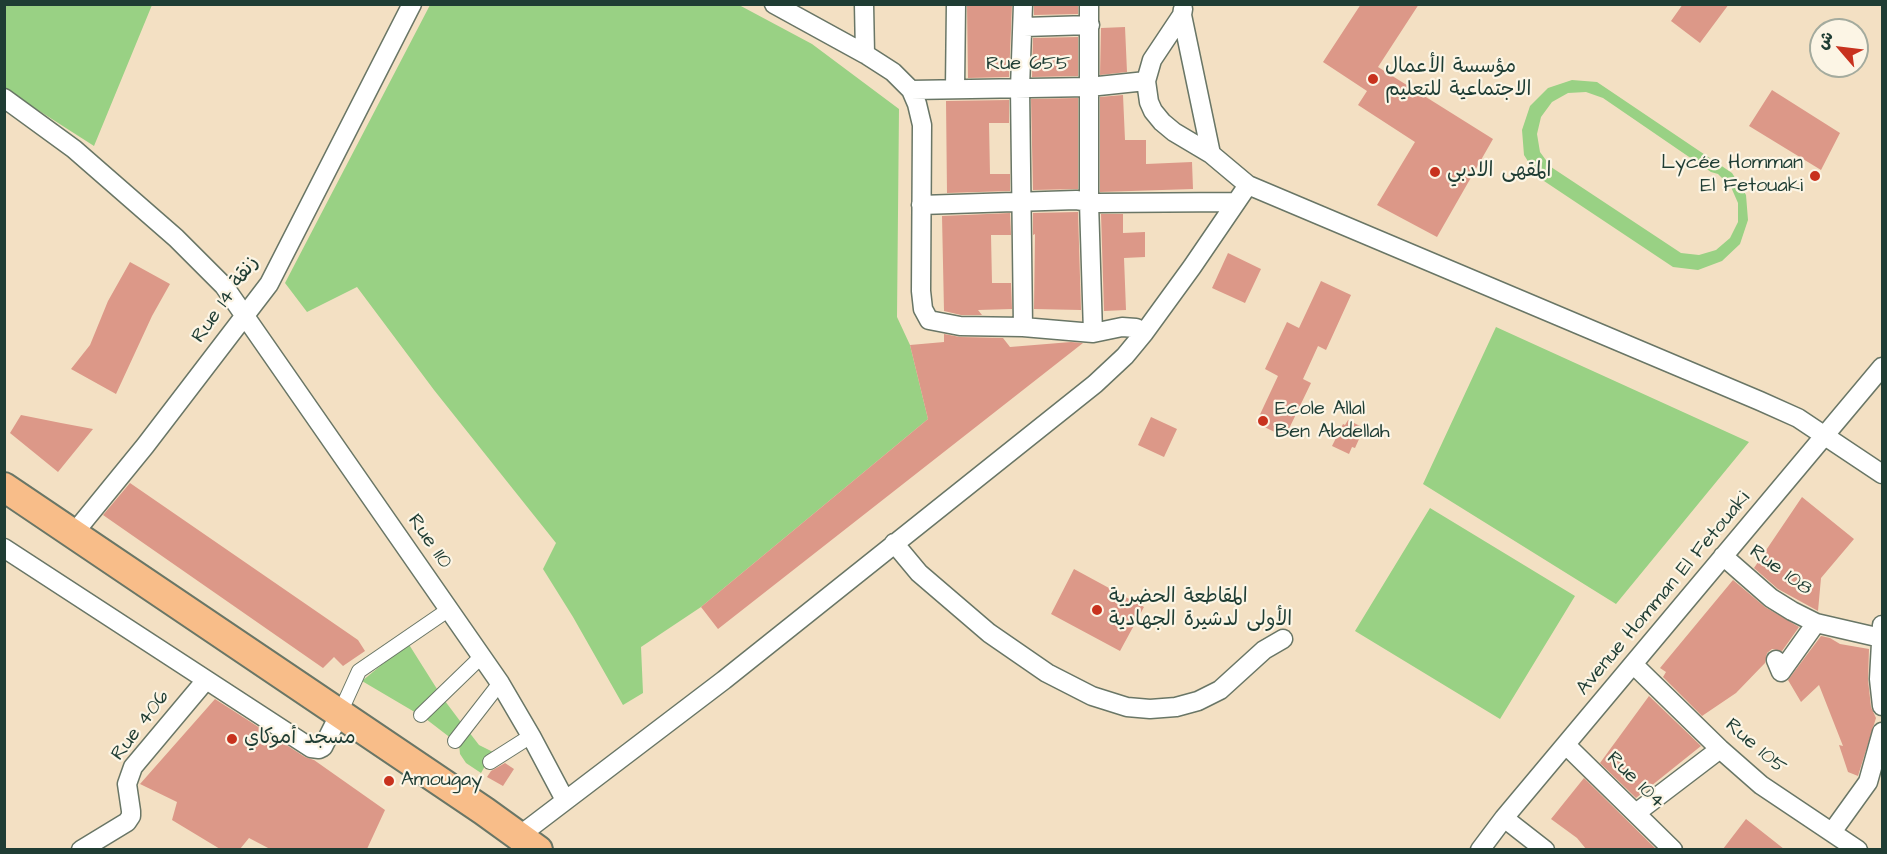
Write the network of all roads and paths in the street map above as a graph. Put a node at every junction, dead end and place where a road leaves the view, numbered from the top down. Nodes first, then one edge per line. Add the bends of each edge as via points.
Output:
1 (412, 4) edge
2 (774, 4) edge
3 (864, 4) edge
4 (956, 4) edge
5 (1023, 4) edge
6 (1089, 4) edge
7 (1183, 10) edge
8 (1090, 25) junction
9 (1024, 27) junction
10 (865, 54) junction
11 (1146, 81) junction
12 (1089, 87) junction
13 (956, 88) junction
14 (1020, 88) junction
15 (910, 90) junction
16 (4, 98) edge
17 (1212, 154) junction
18 (1248, 185) junction
19 (1089, 202) junction
20 (1235, 202) junction
21 (1022, 203) junction
22 (921, 205) junction
23 (246, 316) junction
24 (1023, 327) junction
25 (1093, 333) junction
26 (1144, 333) junction
27 (1882, 367) edge
28 (1826, 436) junction
29 (1882, 474) edge
30 (4, 487) edge
31 (74, 533) junction
32 (894, 543) junction
33 (4, 548) edge
34 (1723, 556) junction
35 (448, 610) junction
36 (1816, 623) junction
37 (1882, 631) edge
38 (1283, 639) dead end
39 (482, 656) junction
40 (1634, 665) junction
41 (1781, 674) dead end
42 (206, 680) junction
43 (500, 682) junction
44 (1882, 706) edge
45 (339, 715) junction
46 (421, 715) dead end
47 (1882, 732) edge
48 (531, 736) junction
49 (455, 741) dead end
50 (1566, 745) junction
51 (1720, 749) junction
52 (490, 762) dead end
53 (565, 800) junction
54 (1636, 813) junction
55 (1504, 818) junction
56 (1832, 832) junction
57 (528, 843) edge
58 (92, 847) edge
59 (1480, 849) edge
60 (1545, 849) edge
61 (1673, 849) edge
62 (1858, 849) edge

1 - 23 street, Rue 14 زنقة via 269,284
2 - 10 street
3 - 10 street
4 - 13 street
5 - 9 street
6 - 8 street
7 - 11 street via 1152,60
7 - 17 street
8 - 9 street
8 - 12 street
9 - 14 street
10 - 15 street via 893,72
11 - 12 street, Rue 655
11 - 17 street via 1149,102 1162,122
12 - 14 street, Rue 655
12 - 19 street
13 - 14 street, Rue 655
13 - 15 street, Rue 655
14 - 21 street
15 - 22 street via 922,125
16 - 23 street, Rue 110 via 74,148 176,237 224,286
17 - 18 street
18 - 20 street
18 - 28 street via 1760,400
19 - 20 street
19 - 21 street
19 - 25 street
20 - 26 street
21 - 22 street
21 - 24 street
22 - 24 street via 921,291 929,320 960,326
23 - 31 street, Rue 14 زنقة
23 - 35 street, Rue 110
24 - 25 street
25 - 26 street via 1122,327
26 - 32 street via 1095,384
27 - 28 street, Avenue Homman El Fetouaki
28 - 29 street
28 - 34 street, Avenue Homman El Fetouaki
30 - 31 main road
31 - 45 main road
32 - 38 street via 920,573 989,633 1047,673 1092,696 1127,707 1176,707 1198,701 1220,690
32 - 53 street via 724,680
33 - 42 street
34 - 36 street, Rue 108 via 1771,598
34 - 40 street, Avenue Homman El Fetouaki
35 - 39 street, Rue 110
35 - 45 street via 359,671
36 - 37 street, Rue 108
36 - 41 street
37 - 44 street
39 - 43 street, Rue 110
39 - 46 street
40 - 50 street, Avenue Homman El Fetouaki
40 - 51 street, Rue 105
42 - 45 street via 311,748 323,747
42 - 58 street, Rue 406 via 134,767 127,784 131,811 127,822
43 - 48 street, Rue 110
43 - 49 street
45 - 57 main road
47 - 56 street via 1868,782
48 - 52 street
48 - 53 street, Rue 110
50 - 54 street, Rue 104
50 - 55 street, Avenue Homman El Fetouaki
51 - 54 street
51 - 56 street, Rue 105 via 1761,785
53 - 57 street
54 - 61 street, Rue 104
55 - 59 street, Avenue Homman El Fetouaki
55 - 60 street
56 - 62 street, Rue 105

